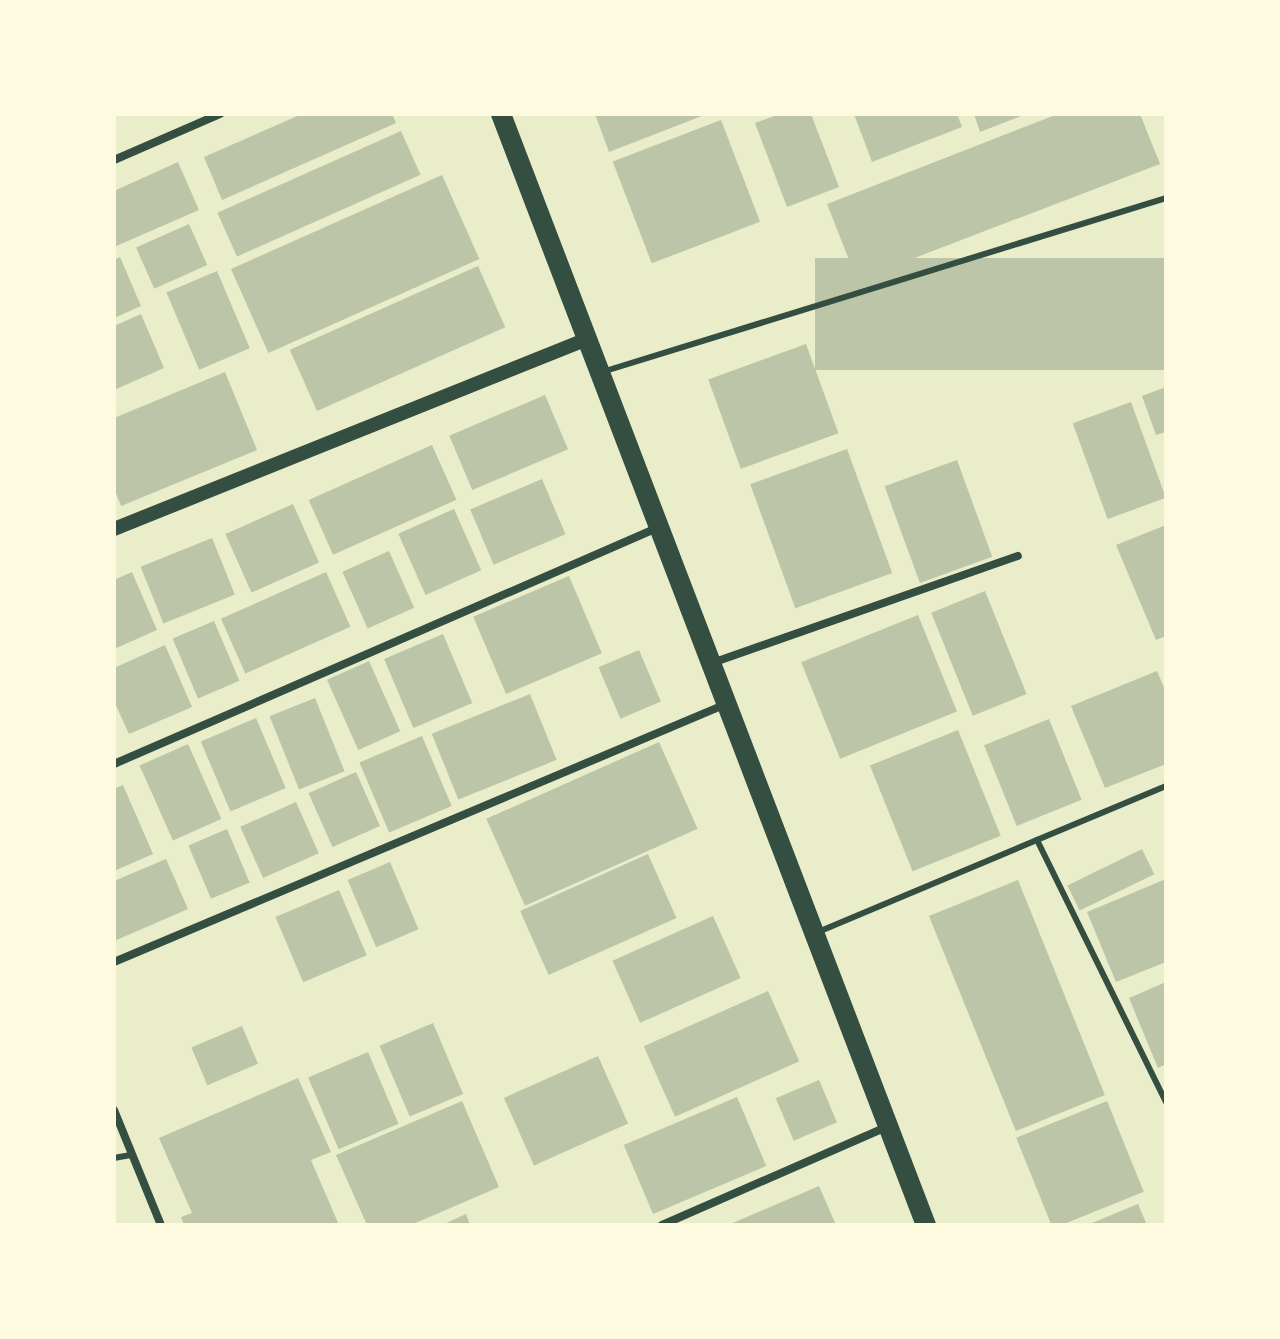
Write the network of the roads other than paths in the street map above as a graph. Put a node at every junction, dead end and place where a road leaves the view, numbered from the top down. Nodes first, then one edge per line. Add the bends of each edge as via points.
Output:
1 (220, 114) edge
2 (501, 114) edge
3 (114, 160) edge
4 (1166, 198) edge
5 (587, 339) junction
6 (598, 373) junction
7 (657, 528) junction
8 (114, 529) edge
9 (1018, 556) dead end
10 (712, 664) junction
11 (724, 705) junction
12 (114, 764) edge
13 (1166, 786) edge
14 (1037, 840) junction
15 (815, 933) junction
16 (114, 962) edge
17 (1165, 1098) edge
18 (114, 1110) edge
19 (889, 1126) junction
20 (131, 1155) junction
21 (114, 1158) edge
22 (161, 1225) edge
23 (662, 1225) edge
24 (926, 1225) edge

1 - 3 street
2 - 5 main road
4 - 6 lane
5 - 6 main road
5 - 8 street
6 - 7 main road
7 - 10 main road
7 - 12 street
9 - 10 street
10 - 11 main road
11 - 15 main road
11 - 16 street
13 - 14 lane
14 - 15 lane
14 - 17 lane
15 - 19 main road
18 - 20 street
19 - 23 street
19 - 24 main road
20 - 21 lane
20 - 22 street

